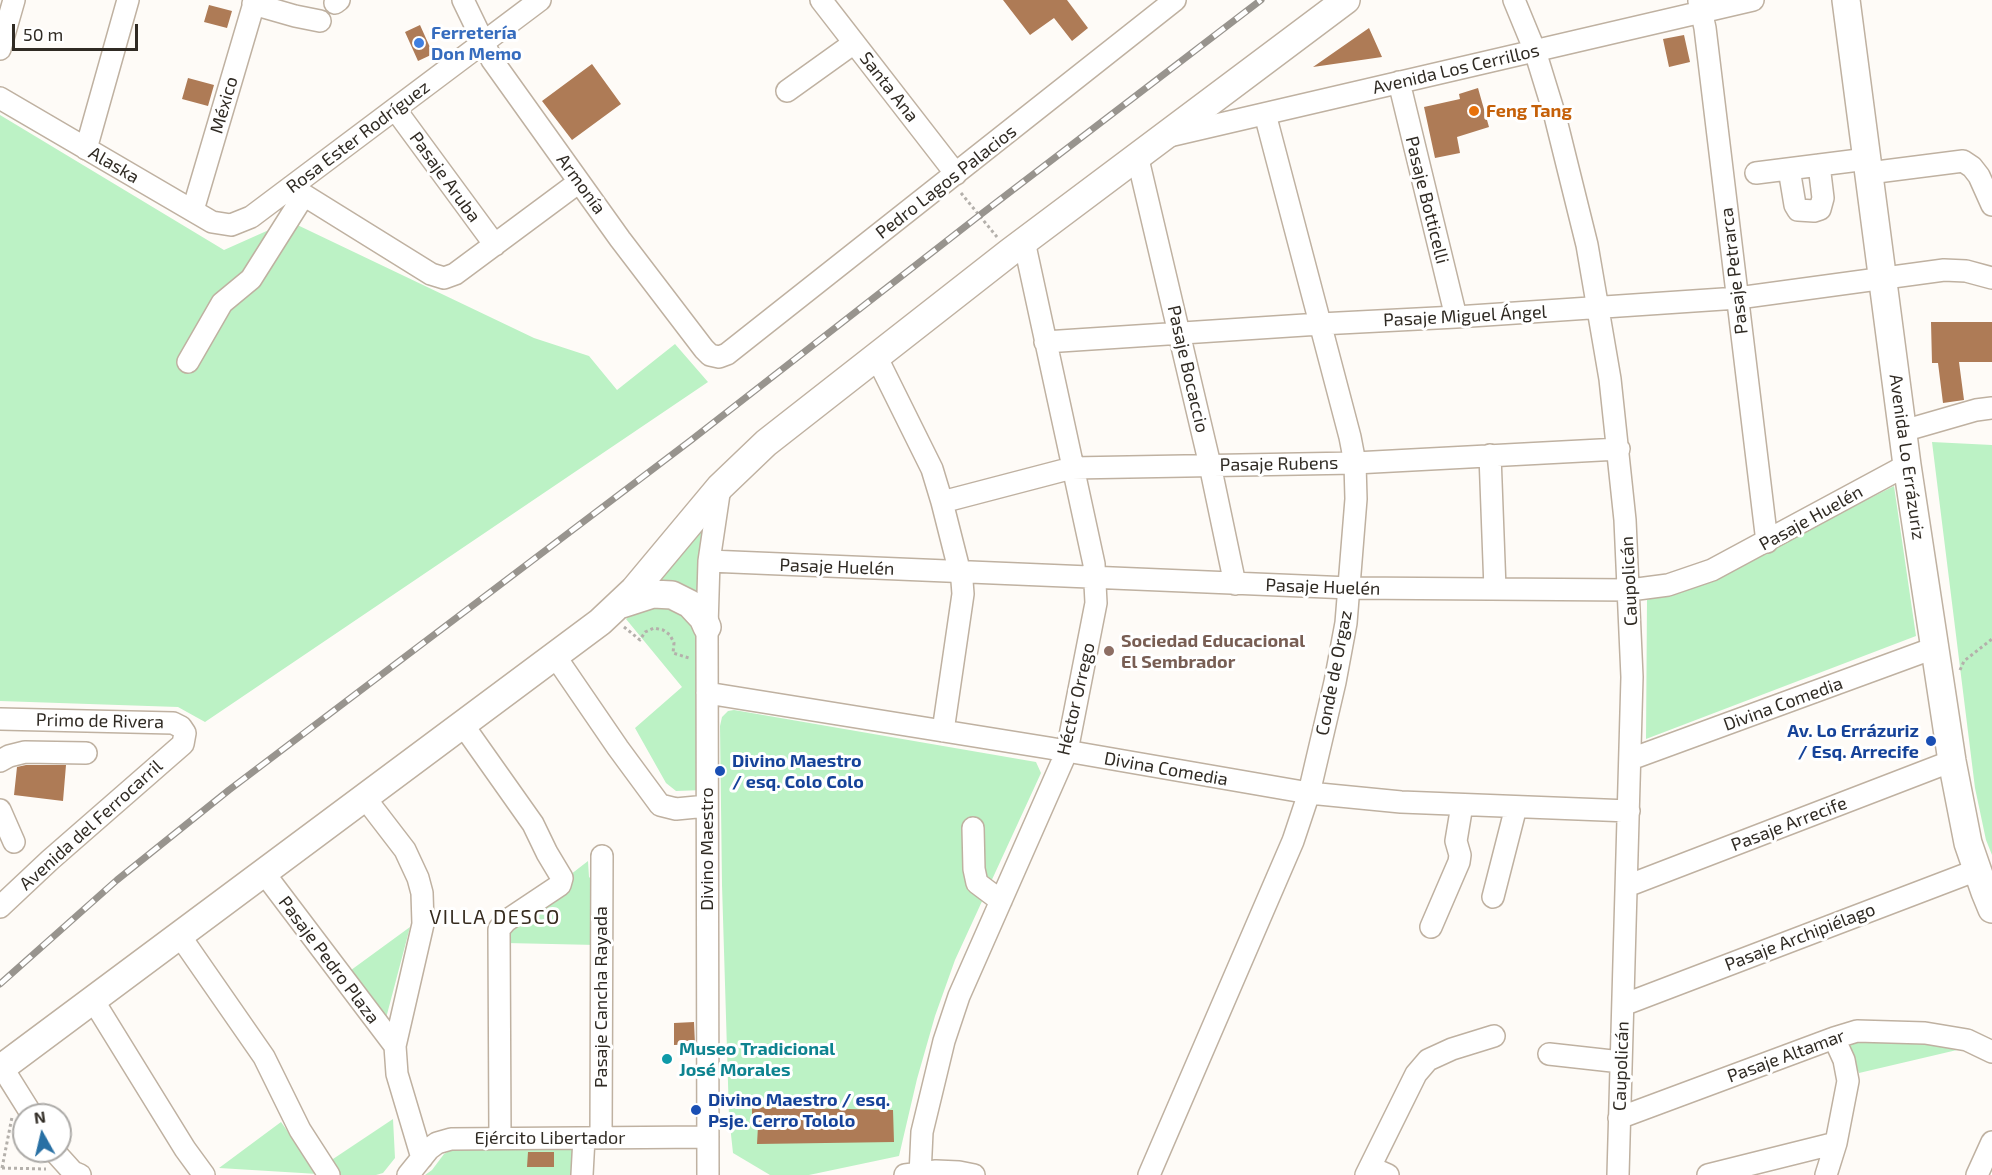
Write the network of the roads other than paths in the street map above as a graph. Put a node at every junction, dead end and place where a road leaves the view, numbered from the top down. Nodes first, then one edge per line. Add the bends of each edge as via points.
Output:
1 (14, 0) edge
2 (128, 0) edge
3 (464, 0) edge
4 (540, 0) edge
5 (821, 0) edge
6 (1175, 0) edge
7 (1346, 0) edge
8 (1514, 0) edge
9 (1753, 0) edge
10 (1846, 0) edge
11 (254, 2) edge
12 (1700, 6) edge
13 (320, 21) dead end
14 (483, 43) junction
15 (855, 43) junction
16 (0, 50) edge
17 (1535, 51) junction
18 (1399, 82) junction
19 (787, 91) dead end
20 (0, 98) edge
21 (395, 109) junction
22 (1264, 114) junction
23 (1160, 139) junction
24 (86, 149) junction
25 (1137, 155) junction
26 (1819, 165) junction
27 (1868, 166) junction
28 (1789, 169) junction
29 (1756, 173) dead end
30 (956, 174) junction
31 (579, 182) junction
32 (298, 191) junction
33 (1992, 205) edge
34 (193, 210) junction
35 (231, 225) joint
36 (495, 245) junction
37 (1017, 247) junction
38 (1992, 278) edge
39 (1883, 279) junction
40 (1738, 298) junction
41 (1599, 308) junction
42 (1456, 317) junction
43 (1320, 324) junction
44 (1179, 333) junction
45 (1045, 342) junction
46 (714, 356) joint
47 (876, 356) junction
48 (188, 362) dead end
49 (1992, 408) edge
50 (1903, 431) junction
51 (1619, 449) junction
52 (1490, 455) junction
53 (1355, 463) junction
54 (1210, 465) junction
55 (1907, 465) junction
56 (1072, 468) junction
57 (720, 487) junction
58 (942, 502) junction
59 (1767, 542) junction
60 (709, 561) junction
61 (960, 572) junction
62 (1096, 577) junction
63 (1235, 584) junction
64 (1350, 588) junction
65 (1495, 590) junction
66 (1630, 590) junction
67 (615, 609) junction
68 (707, 627) junction
69 (1934, 648) junction
70 (555, 656) junction
71 (707, 693) junction
72 (0, 719) edge
73 (463, 725) junction
74 (944, 731) junction
75 (183, 744) joint
76 (1067, 751) junction
77 (86, 753) dead end
78 (1631, 759) junction
79 (0, 761) edge
80 (1952, 761) junction
81 (1309, 793) junction
82 (365, 798) junction
83 (1462, 805) junction
84 (707, 806) junction
85 (1516, 807) junction
86 (0, 810) edge
87 (1629, 811) junction
88 (973, 828) dead end
89 (14, 842) dead end
90 (602, 856) dead end
91 (1977, 870) junction
92 (264, 873) junction
93 (1627, 886) junction
94 (1493, 897) dead end
95 (1001, 901) junction
96 (0, 907) edge
97 (1992, 909) edge
98 (1431, 927) dead end
99 (180, 936) junction
100 (93, 1000) junction
101 (1623, 1005) junction
102 (1494, 1036) dead end
103 (1834, 1038) junction
104 (395, 1047) junction
105 (1992, 1052) edge
106 (1549, 1054) dead end
107 (1621, 1062) junction
108 (1, 1068) edge
109 (24, 1103) edge
110 (1619, 1118) junction
111 (708, 1137) junction
112 (500, 1138) junction
113 (592, 1138) junction
114 (1992, 1142) edge
115 (1836, 1143) junction
116 (422, 1158) junction
117 (55, 1163) edge
118 (1375, 1172) edge
119 (915, 1174) edge
120 (80, 1175) edge
121 (204, 1175) edge
122 (329, 1175) edge
123 (408, 1175) edge
124 (582, 1175) edge
125 (708, 1175) edge
126 (974, 1175) edge
127 (1149, 1175) edge
128 (1618, 1175) edge
129 (1708, 1175) edge
130 (1826, 1175) edge
131 (1977, 1175) edge

1 - 16 street
2 - 24 street
3 - 14 street, Armonía
4 - 14 street, Rosa Ester Rodríguez
5 - 15 street, Santa Ana
6 - 30 street, Pedro Lagos Palacios
7 - 23 main road
8 - 17 street, Caupolicán
9 - 12 street, Avenida Los Cerrillos
10 - 27 main road, Avenida Lo Errázuriz
11 - 13 street
11 - 34 street, México
12 - 17 street, Avenida Los Cerrillos
12 - 40 street, Pasaje Petrarca
14 - 21 street, Rosa Ester Rodríguez
14 - 31 street, Armonía
15 - 19 street
15 - 30 street, Santa Ana
17 - 18 street, Avenida Los Cerrillos
17 - 41 street, Caupolicán via 1572,183
18 - 22 street, Avenida Los Cerrillos
18 - 42 street, Pasaje Botticelli
20 - 24 street, Alaska
21 - 32 street, Rosa Ester Rodríguez
21 - 36 street, Pasaje Aruba
22 - 23 street, Avenida Los Cerrillos
22 - 43 street, Conde de Orgaz
23 - 25 main road
24 - 34 street, Alaska
25 - 37 main road
25 - 44 street, Pasaje Bocaccio
26 - 27 street
26 - 28 street
26 - 28 street via 1823,198 1820,209 1814,211 1798,210 1795,205
27 - 33 street via 1963,161 1979,176
27 - 39 main road, Avenida Lo Errázuriz
28 - 29 street
30 - 46 street, Pedro Lagos Palacios via 727,354
31 - 36 street
31 - 46 street, Armonía via 704,350
32 - 35 street, Rosa Ester Rodríguez
32 - 36 street via 431,274 444,278
32 - 48 street via 251,279 222,303
34 - 35 street, Alaska via 212,222
37 - 45 street, Héctor Orrego
37 - 47 main road
38 - 39 street, Pasaje Miguel Ángel via 1944,270
39 - 40 street, Pasaje Miguel Ángel
39 - 50 main road, Avenida Lo Errázuriz
40 - 41 street, Pasaje Miguel Ángel
40 - 59 street, Pasaje Petrarca
41 - 42 street, Pasaje Miguel Ángel
41 - 51 street, Caupolicán
42 - 43 street, Pasaje Miguel Ángel
43 - 44 street, Pasaje Miguel Ángel
43 - 53 street, Conde de Orgaz
44 - 45 street, Pasaje Miguel Ángel
44 - 54 street, Pasaje Bocaccio
45 - 56 street, Héctor Orrego
47 - 57 main road via 766,443
47 - 58 street via 925,453
49 - 50 street
50 - 55 main road, Avenida Lo Errázuriz
51 - 52 street, Pasaje Rubens
51 - 66 street, Caupolicán
52 - 53 street, Pasaje Rubens
52 - 65 street
53 - 54 street, Pasaje Rubens
53 - 64 street, Conde de Orgaz
54 - 56 street, Pasaje Rubens
54 - 63 street, Pasaje Bocaccio
55 - 59 street, Pasaje Huelén
55 - 69 main road, Avenida Lo Errázuriz
56 - 58 street, Pasaje Rubens
56 - 62 street, Héctor Orrego
57 - 60 street, Divino Maestro
57 - 67 main road
58 - 61 street
59 - 66 street, Pasaje Huelén via 1691,579
60 - 61 street, Pasaje Huelén
60 - 68 street, Divino Maestro
61 - 62 street, Pasaje Huelén
61 - 74 street via 963,594
62 - 63 street, Pasaje Huelén
62 - 76 street, Héctor Orrego via 1094,616
63 - 64 street, Pasaje Huelén
64 - 65 street, Pasaje Huelén
64 - 81 street, Conde de Orgaz via 1342,648
65 - 66 street, Pasaje Huelén
66 - 78 street, Caupolicán
67 - 68 main road via 653,594 672,595 690,604
67 - 70 main road
68 - 71 street, Divino Maestro
69 - 78 street, Divina Comedia
69 - 80 main road, Avenida Lo Errázuriz
70 - 73 main road
70 - 84 street via 660,805 676,809
71 - 74 street, Divina Comedia
71 - 84 street, Divino Maestro
72 - 75 street, Primo de Rivera via 173,723 185,733
73 - 82 main road
73 - 112 street via 533,824 562,878 560,885 499,929
74 - 76 street, Divina Comedia
75 - 96 street, Avenida del Ferrocarril
76 - 81 street, Divina Comedia
76 - 95 street, Héctor Orrego
77 - 79 street via 25,752
78 - 87 street, Caupolicán
80 - 91 main road, Avenida Lo Errázuriz
80 - 93 street, Pasaje Arrecife
81 - 83 street, Divina Comedia
81 - 127 street, Conde de Orgaz via 1282,868
82 - 92 main road
82 - 104 street via 405,850 422,893 423,924
83 - 85 street, Divina Comedia
83 - 98 street via 1456,841 1459,862
84 - 111 street, Divino Maestro
85 - 87 street, Divina Comedia
85 - 94 street
86 - 89 street
87 - 93 street, Caupolicán
88 - 95 street via 977,883
90 - 113 street, Pasaje Cancha Rayada
91 - 97 main road, Avenida Lo Errázuriz
91 - 101 street, Pasaje Archipiélago
92 - 99 main road
92 - 104 street, Pasaje Pedro Plaza
93 - 101 street, Caupolicán
95 - 119 street, Héctor Orrego via 959,996 944,1041
99 - 100 main road
99 - 122 street via 264,1057 300,1130
100 - 108 main road
100 - 121 street
101 - 107 street, Caupolicán
102 - 118 street via 1428,1060 1416,1074
103 - 105 street, Pasaje Altamar via 1857,1031 1925,1033 1967,1040
103 - 110 street, Pasaje Altamar
103 - 115 street via 1845,1060 1848,1081
104 - 116 street via 397,1074
106 - 107 street
107 - 110 street, Caupolicán
108 - 109 street
110 - 128 street, Caupolicán
111 - 113 street, Ejército Libertador
111 - 125 street, Divino Maestro
112 - 113 street, Ejército Libertador
112 - 116 street, Ejército Libertador via 451,1138 437,1143
113 - 124 street, Pasaje Cancha Rayada
114 - 131 street
115 - 129 street
115 - 130 street
116 - 123 street, Ejército Libertador
117 - 120 street
119 - 126 street via 945,1171

